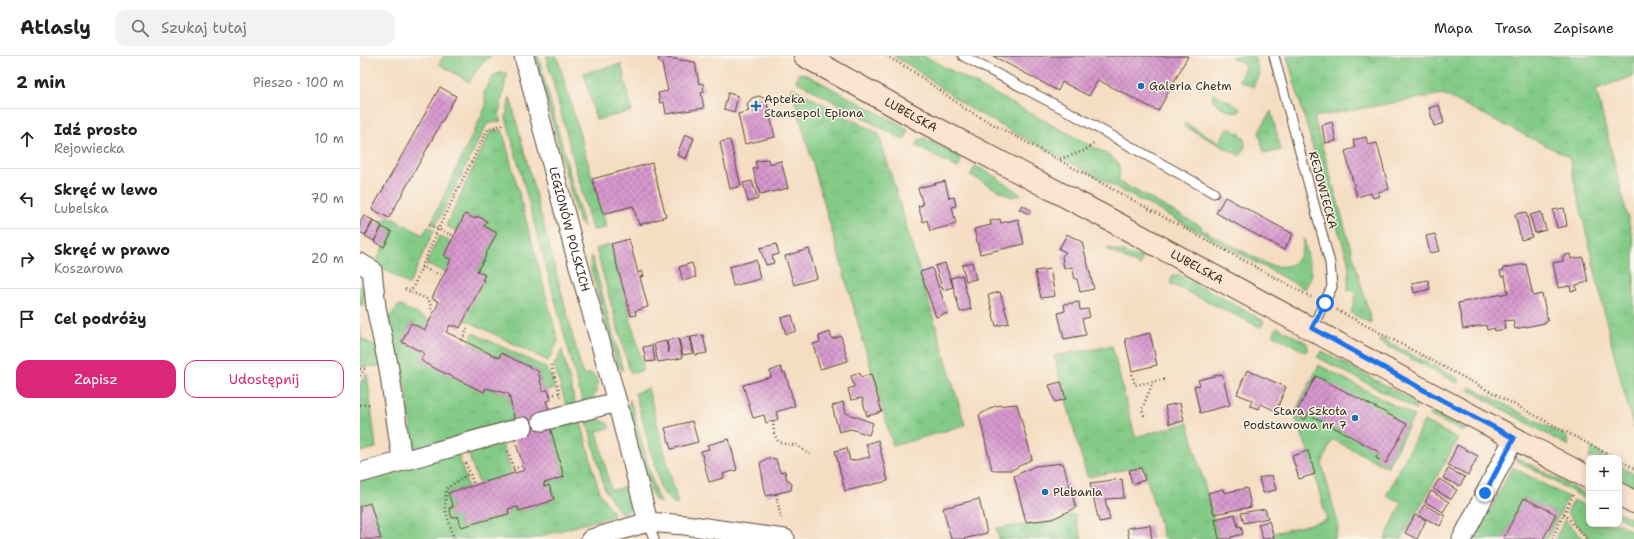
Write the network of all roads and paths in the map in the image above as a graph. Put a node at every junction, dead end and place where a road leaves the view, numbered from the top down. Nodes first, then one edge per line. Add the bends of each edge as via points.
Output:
1 (524, 56) edge
2 (805, 56) edge
3 (886, 56) edge
4 (963, 56) edge
5 (1274, 56) edge
6 (504, 124) dead end
7 (1107, 133) junction
8 (1059, 159) junction
9 (1214, 193) dead end
10 (430, 225) dead end
11 (438, 229) junction
12 (454, 236) dead end
13 (360, 263) edge
14 (421, 267) junction
15 (443, 276) dead end
16 (404, 289) dead end
17 (411, 292) junction
18 (1308, 295) dead end
19 (433, 312) dead end
20 (1344, 314) dead end
21 (468, 327) dead end
22 (1312, 328) junction
23 (462, 340) dead end
24 (551, 365) dead end
25 (364, 370) dead end
26 (1132, 374) dead end
27 (360, 376) edge
28 (1166, 380) dead end
29 (1154, 382) junction
30 (560, 392) junction
31 (550, 395) dead end
32 (563, 401) dead end
33 (617, 402) junction
34 (371, 404) dead end
35 (360, 405) edge
36 (1144, 416) dead end
37 (542, 421) dead end
38 (773, 421) dead end
39 (523, 427) dead end
40 (1514, 438) junction
41 (1609, 455) edge
42 (812, 456) dead end
43 (402, 460) junction
44 (1622, 462) edge
45 (523, 466) dead end
46 (1634, 468) edge
47 (513, 469) dead end
48 (360, 473) edge
49 (469, 473) dead end
50 (1586, 476) edge
51 (776, 494) dead end
52 (1574, 495) dead end
53 (1622, 496) edge
54 (1634, 502) edge
55 (1564, 514) junction
56 (651, 531) edge
57 (783, 531) edge
58 (454, 539) edge
59 (591, 539) edge
60 (1462, 539) edge
61 (1552, 539) edge
62 (1587, 539) edge

1 - 33 street, LEGIONÓW POLSKICH
2 - 22 main road, LUBELSKA via 920,120
3 - 8 path via 908,68 967,110
4 - 7 lane
5 - 22 lane, REJOWIECKA via 1330,263 1332,287
6 - 11 path via 488,129
7 - 8 path via 1084,151
7 - 9 lane
8 - 18 path
10 - 11 path
11 - 12 path
11 - 14 path
13 - 43 street via 372,270
14 - 15 path
14 - 17 path
16 - 17 path
17 - 19 path via 430,300
20 - 41 path
21 - 23 path
22 - 40 main road, LUBELSKA
24 - 30 path
25 - 27 path
26 - 29 path via 1135,385
28 - 29 path
29 - 36 path via 1142,409
30 - 31 path
30 - 32 path
33 - 37 street
33 - 56 street, LEGIONÓW POLSKICH
34 - 35 path
38 - 42 path via 774,434 778,441 796,445
39 - 43 street
40 - 50 main road, LUBELSKA
40 - 60 street
43 - 48 street
44 - 46 path
45 - 47 path
49 - 58 path via 446,489 445,508
51 - 57 path
52 - 55 path
53 - 54 main road
55 - 61 path
55 - 62 path
56 - 57 street via 685,525
56 - 59 street

